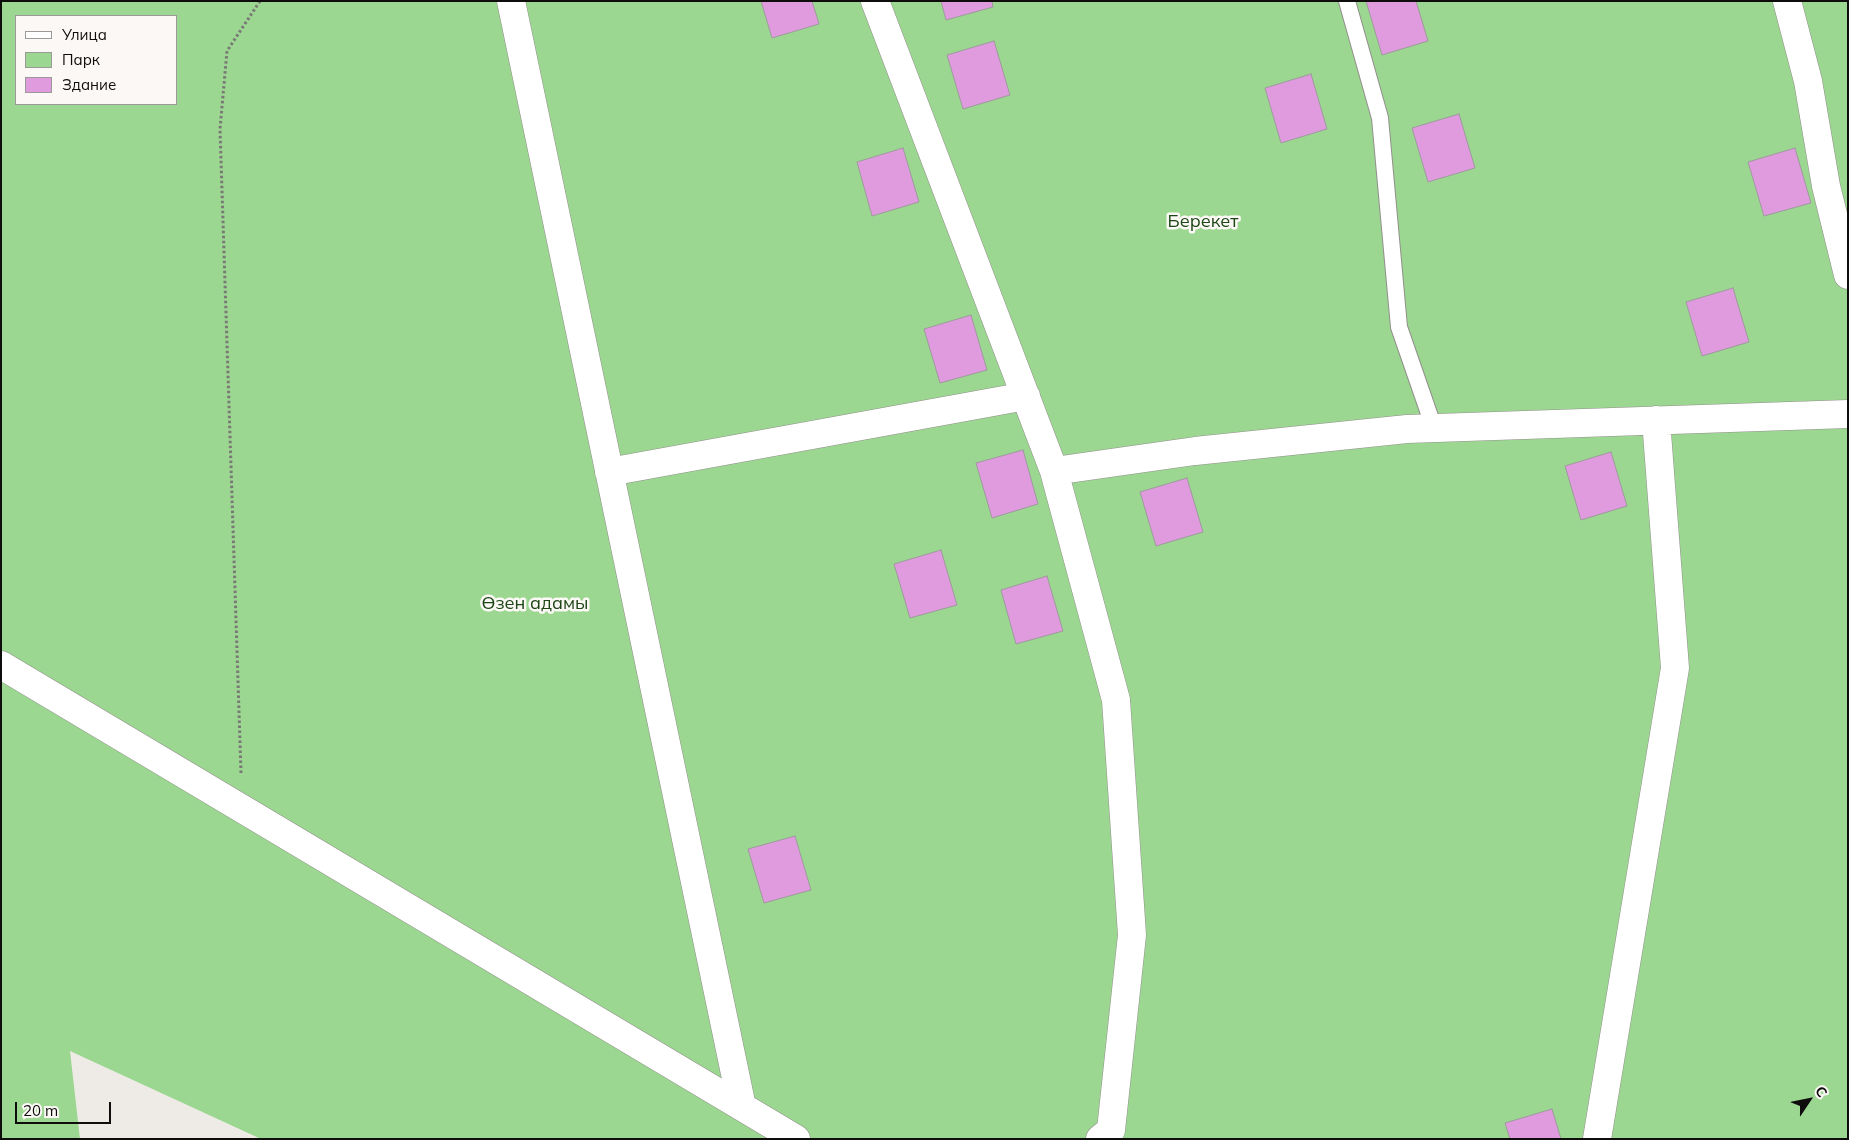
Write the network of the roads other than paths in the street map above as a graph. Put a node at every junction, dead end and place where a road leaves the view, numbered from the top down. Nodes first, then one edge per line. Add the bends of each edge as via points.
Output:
1 (511, 1) edge
2 (876, 1) edge
3 (1347, 1) edge
4 (1787, 1) edge
5 (1848, 275) edge
6 (1026, 396) junction
7 (1848, 414) edge
8 (1656, 420) junction
9 (1434, 428) junction
10 (1054, 471) junction
11 (609, 472) junction
12 (1, 665) edge
13 (742, 1107) junction
14 (796, 1139) edge
15 (1100, 1139) edge
16 (1597, 1139) edge

1 - 11 street
2 - 6 street
3 - 9 lane via 1380,118 1399,327
4 - 5 street via 1808,81 1826,186
6 - 10 street
6 - 11 street
7 - 8 street
8 - 9 street
8 - 16 street via 1675,668
9 - 10 street via 1205,450
10 - 15 street via 1117,710 1132,935 1111,1130
11 - 13 street
12 - 13 street
13 - 14 street

